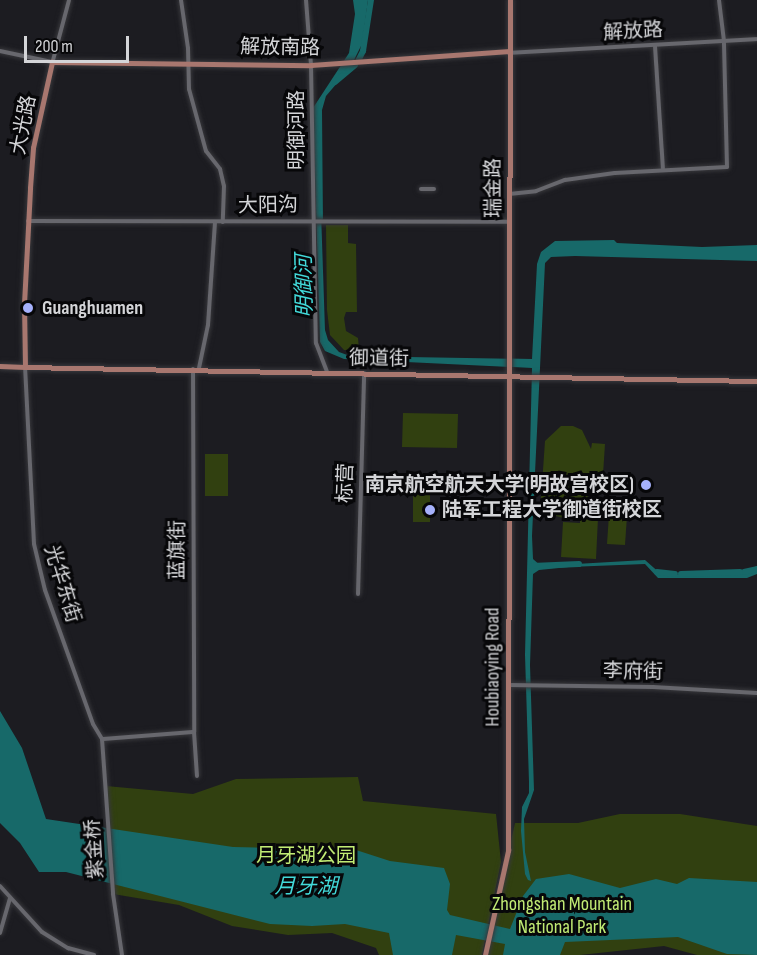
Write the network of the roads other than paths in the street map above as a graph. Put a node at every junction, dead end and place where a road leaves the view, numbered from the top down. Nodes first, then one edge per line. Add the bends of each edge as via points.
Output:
1 (69, 0) edge
2 (181, 0) edge
3 (306, 0) edge
4 (510, 0) edge
5 (719, 0) edge
6 (757, 39) edge
7 (724, 41) junction
8 (655, 46) junction
9 (0, 51) edge
10 (510, 53) junction
11 (420, 58) joint
12 (189, 61) junction
13 (369, 61) junction
14 (52, 62) junction
15 (311, 65) junction
16 (663, 169) junction
17 (421, 189) dead end
18 (434, 189) dead end
19 (509, 194) junction
20 (312, 220) junction
21 (27, 221) junction
22 (215, 222) junction
23 (223, 222) junction
24 (509, 222) junction
25 (24, 315) joint
26 (25, 357) joint
27 (0, 366) edge
28 (26, 367) junction
29 (196, 368) junction
30 (327, 372) junction
31 (364, 373) junction
32 (510, 376) junction
33 (757, 381) edge
34 (358, 594) dead end
35 (508, 685) junction
36 (757, 693) edge
37 (194, 732) junction
38 (102, 739) junction
39 (197, 776) dead end
40 (108, 801) joint
41 (0, 886) edge
42 (10, 898) junction
43 (0, 933) edge
44 (94, 955) edge
45 (122, 955) edge
46 (485, 955) edge

1 - 14 street, 大光路
2 - 12 street
3 - 15 street, 明御河路
4 - 10 main road, 瑞金路
5 - 7 street
6 - 7 street, 解放路
7 - 8 street, 解放路
7 - 16 street via 727,167
8 - 10 street, 解放路
8 - 16 street
9 - 14 street, 解放南路
10 - 11 street
10 - 19 main road, 瑞金路
11 - 13 main road
12 - 14 street, 解放南路
12 - 15 street, 解放南路
12 - 23 street via 189,89 196,121 206,151 220,169 224,186
13 - 15 main road
13 - 15 street, 解放南路
14 - 21 street, 大光路 via 33,148
15 - 20 street, 明御河路
16 - 19 street via 565,180 537,191
17 - 18 street
19 - 24 main road, 瑞金路
20 - 23 street, 大阳沟
20 - 24 street, 大阳沟
20 - 30 street, 明御河路 via 316,343
21 - 22 street, 大阳沟
21 - 25 street, 大光路
22 - 23 street, 大阳沟
22 - 29 street, 蓝旗街 via 208,325
24 - 32 main road, 瑞金路
25 - 26 main road
26 - 28 street
27 - 28 main road, 御道街
28 - 29 main road, 御道街
28 - 38 street, 光华东街 via 34,544 45,590 93,724
29 - 30 main road, 御道街
29 - 37 street, 蓝旗街
30 - 31 main road, 御道街
31 - 32 main road, 御道街
31 - 34 street, 标营
32 - 33 main road, 御道街
32 - 35 main road, Houbiaoying Road
35 - 36 street, 李府街
35 - 46 main road, Houbiaoying Road via 508,851
37 - 38 street
37 - 39 street, 蓝旗街
38 - 40 street, 光华东街
40 - 45 street, 紫金桥 via 113,894
41 - 42 street
42 - 43 street
42 - 44 street via 42,932 68,948

